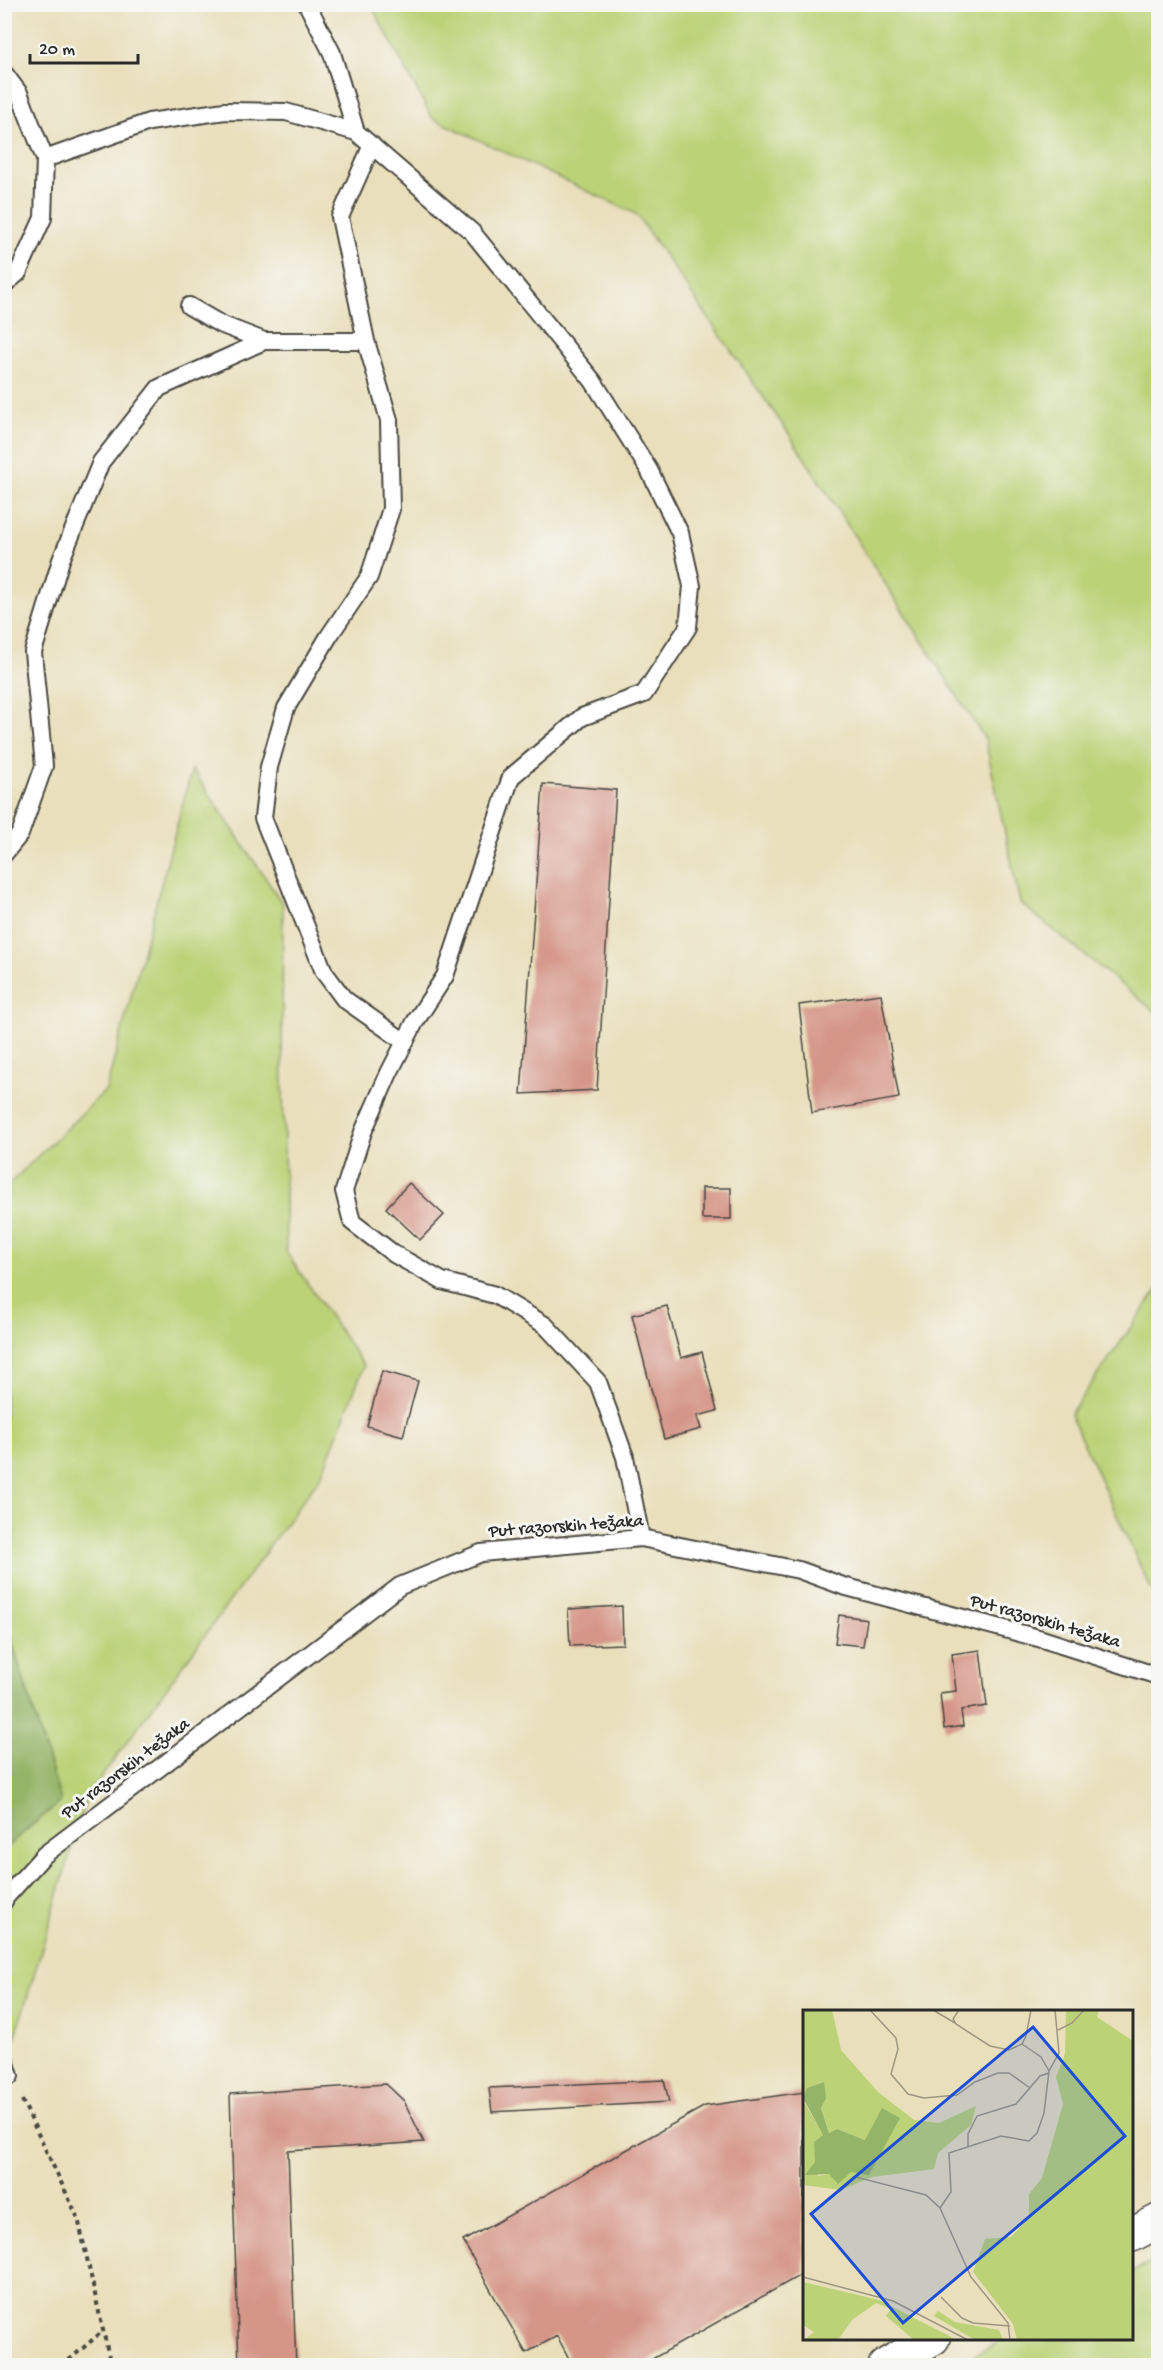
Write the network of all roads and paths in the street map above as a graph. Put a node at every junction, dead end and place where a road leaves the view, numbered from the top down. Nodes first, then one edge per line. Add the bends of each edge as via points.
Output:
1 (307, 4) edge
2 (4, 73) edge
3 (356, 132) junction
4 (372, 145) junction
5 (45, 159) junction
6 (4, 285) edge
7 (189, 306) dead end
8 (366, 341) junction
9 (264, 342) junction
10 (4, 854) edge
11 (405, 1042) junction
12 (641, 1538) junction
13 (1158, 1676) edge
14 (4, 1901) edge
15 (4, 2057) edge
16 (10, 2076) joint
17 (1158, 2222) edge
18 (1133, 2234) edge
19 (104, 2330) junction
20 (930, 2340) edge
21 (62, 2366) edge
22 (111, 2366) edge
23 (885, 2366) edge

1 - 3 lane via 332,53
2 - 5 lane via 19,93
3 - 4 lane
3 - 5 lane via 286,112 225,111 149,122
4 - 8 lane via 340,217
4 - 11 lane via 472,232 593,381 649,470 680,533 692,586 688,627 644,694 582,717 511,777 446,976
5 - 6 lane via 43,218 18,273
7 - 9 lane
8 - 9 lane
8 - 11 lane via 389,420 391,509 369,577 286,708 269,767 263,818 324,972 344,999
9 - 10 lane via 159,388 101,462 61,560 33,652 44,766 20,834
11 - 12 lane via 363,1132 344,1191 352,1222 394,1254 442,1281 495,1295 545,1325 598,1382 625,1457
12 - 13 lane, Put razorskih težaka via 799,1570
12 - 14 lane, Put razorskih težaka via 481,1552 400,1586 44,1855
15 - 16 lane
16 - 19 path via 78,2218
17 - 18 main road
19 - 21 path
19 - 22 path
20 - 23 main road

